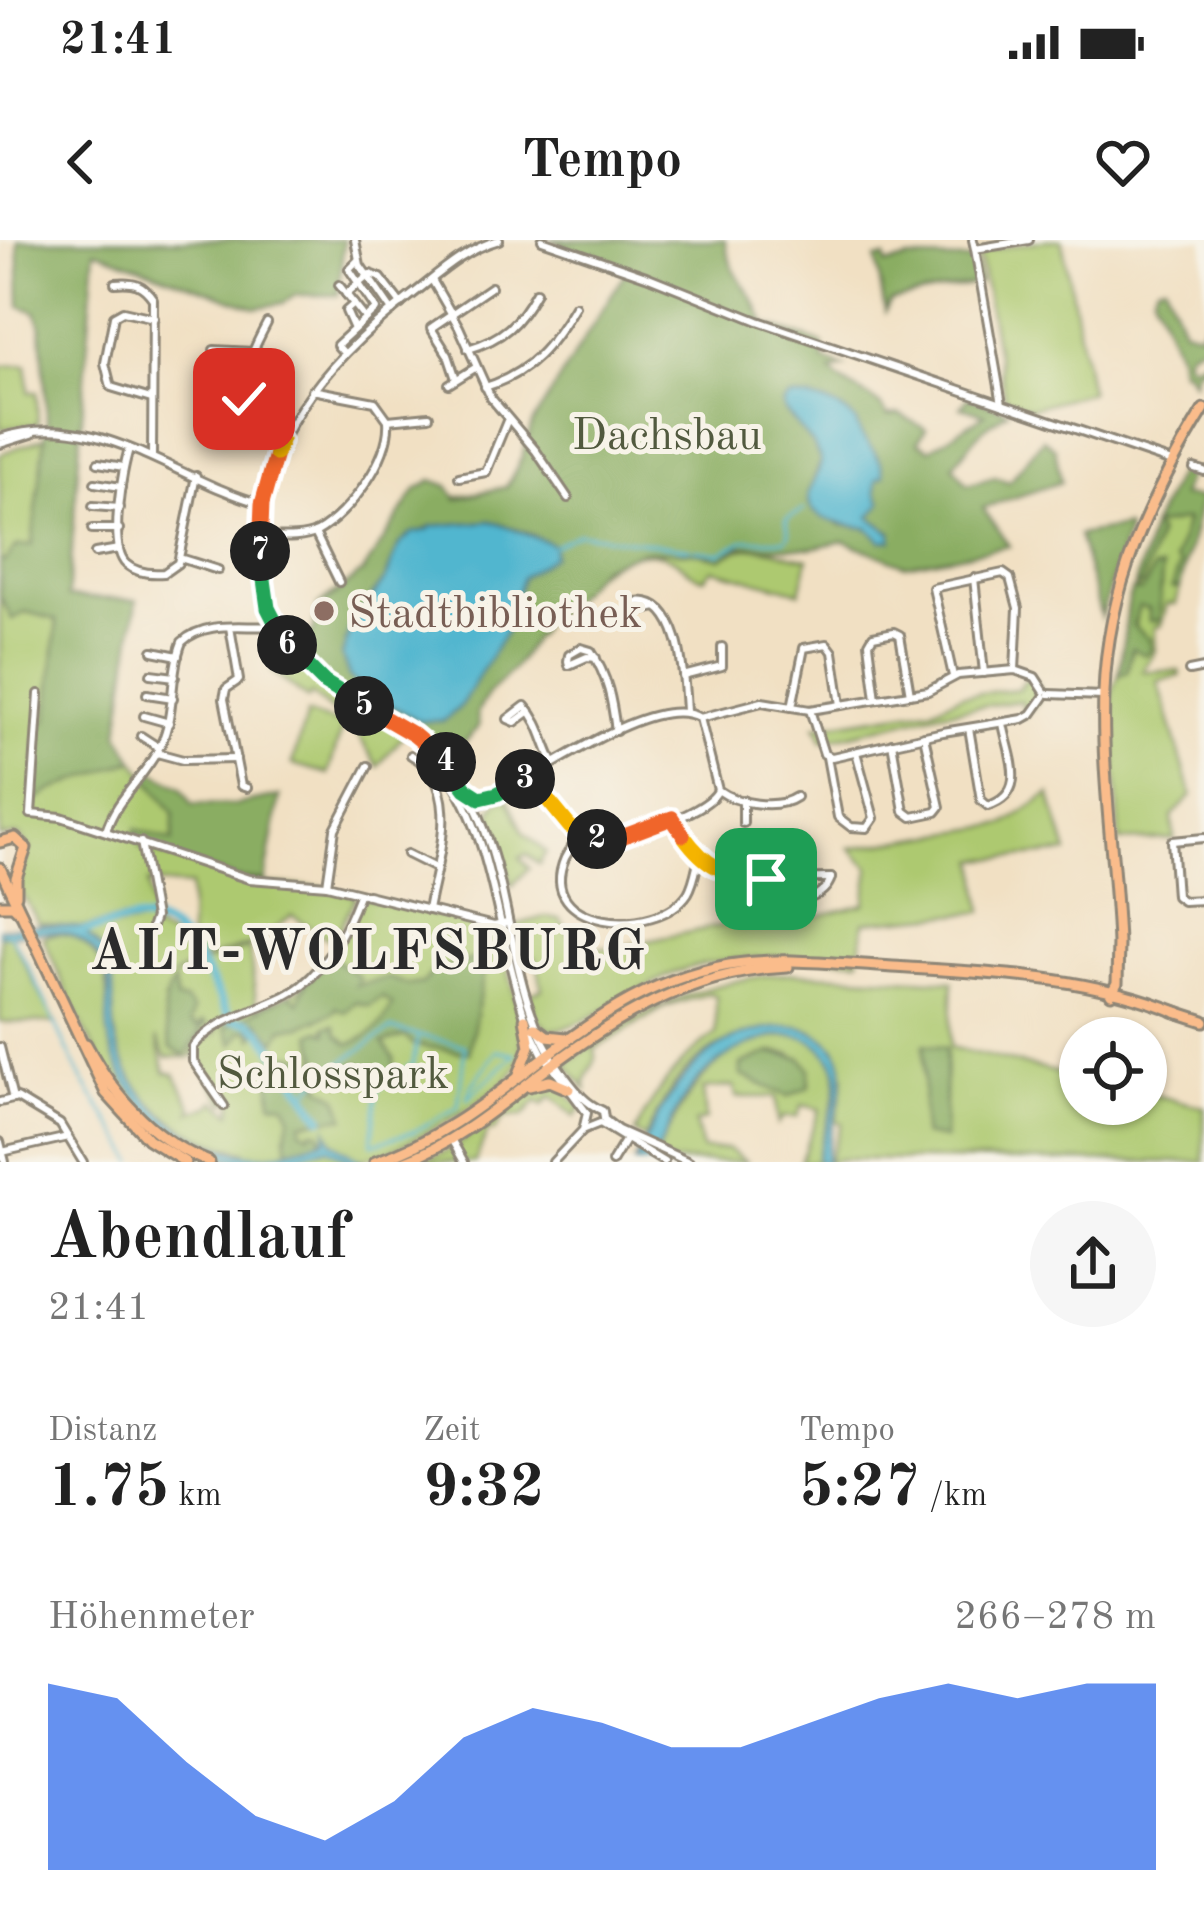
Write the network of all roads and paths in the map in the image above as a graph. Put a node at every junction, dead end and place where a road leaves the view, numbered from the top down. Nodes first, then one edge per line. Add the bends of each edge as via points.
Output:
1 (355, 240) edge
2 (499, 240) edge
3 (542, 240) edge
4 (1029, 240) edge
5 (974, 245) edge
6 (358, 260) junction
7 (366, 274) junction
8 (432, 280) junction
9 (360, 282) junction
10 (116, 283) dead end
11 (339, 286) dead end
12 (491, 287) dead end
13 (536, 292) dead end
14 (346, 294) junction
15 (354, 304) junction
16 (400, 304) junction
17 (575, 305) dead end
18 (392, 311) junction
19 (452, 314) junction
20 (154, 318) junction
21 (365, 318) junction
22 (267, 323) dead end
23 (354, 329) junction
24 (468, 349) junction
25 (214, 350) dead end
26 (253, 352) junction
27 (344, 353) junction
28 (475, 368) junction
29 (244, 381) junction
30 (208, 386) dead end
31 (485, 387) junction
32 (312, 390) junction
33 (151, 398) junction
34 (1002, 404) junction
35 (245, 408) junction
36 (1204, 409) edge
37 (429, 416) dead end
38 (211, 420) dead end
39 (388, 420) junction
40 (507, 421) junction
41 (0, 441) edge
42 (281, 441) junction
43 (129, 447) junction
44 (152, 455) junction
45 (1163, 458) junction
46 (98, 463) dead end
47 (124, 467) junction
48 (1194, 468) dead end
49 (1204, 472) edge
50 (196, 476) junction
51 (459, 477) dead end
52 (95, 483) dead end
53 (121, 487) junction
54 (568, 499) dead end
55 (262, 504) junction
56 (93, 506) dead end
57 (119, 508) junction
58 (92, 529) dead end
59 (119, 529) junction
60 (315, 533) junction
61 (259, 537) junction
62 (118, 549) junction
63 (95, 553) dead end
64 (182, 554) junction
65 (218, 570) dead end
66 (974, 578) junction
67 (339, 582) dead end
68 (657, 607) dead end
69 (275, 626) junction
70 (230, 627) junction
71 (722, 647) dead end
72 (153, 651) dead end
73 (178, 656) junction
74 (596, 658) dead end
75 (1204, 668) edge
76 (1015, 670) junction
77 (1189, 671) dead end
78 (984, 673) junction
79 (151, 674) dead end
80 (683, 676) junction
81 (175, 677) junction
82 (953, 677) junction
83 (39, 694) dead end
84 (148, 694) dead end
85 (910, 694) junction
86 (1045, 694) junction
87 (1094, 695) junction
88 (172, 698) junction
89 (876, 699) junction
90 (841, 705) junction
91 (792, 707) junction
92 (810, 710) junction
93 (530, 711) dead end
94 (686, 712) junction
95 (144, 716) dead end
96 (700, 718) junction
97 (1003, 722) junction
98 (169, 723) junction
99 (969, 728) junction
100 (616, 730) junction
101 (141, 736) dead end
102 (924, 736) junction
103 (892, 743) junction
104 (429, 747) junction
105 (158, 750) junction
106 (856, 752) junction
107 (411, 755) dead end
108 (827, 757) junction
109 (236, 759) junction
110 (553, 762) junction
111 (368, 766) dead end
112 (529, 777) junction
113 (248, 788) dead end
114 (466, 789) junction
115 (718, 790) junction
116 (796, 797) dead end
117 (488, 799) junction
118 (743, 800) junction
119 (472, 807) junction
120 (672, 818) junction
121 (742, 823) dead end
122 (483, 826) junction
123 (106, 831) junction
124 (581, 835) junction
125 (1204, 838) edge
126 (0, 842) edge
127 (141, 842) junction
128 (407, 854) dead end
129 (699, 857) junction
130 (22, 862) junction
131 (0, 865) edge
132 (435, 868) junction
133 (814, 878) junction
134 (766, 879) junction
135 (328, 885) junction
136 (821, 892) junction
137 (359, 895) junction
138 (17, 900) junction
139 (1204, 903) edge
140 (0, 905) edge
141 (498, 907) junction
142 (428, 910) junction
143 (27, 920) junction
144 (495, 924) junction
145 (152, 926) dead end
146 (1112, 983) junction
147 (1093, 985) junction
148 (520, 995) junction
149 (640, 1000) junction
150 (1179, 1013) junction
151 (1204, 1021) edge
152 (530, 1023) junction
153 (582, 1030) junction
154 (0, 1047) edge
155 (91, 1059) junction
156 (550, 1060) junction
157 (512, 1083) junction
158 (569, 1089) junction
159 (510, 1098) junction
160 (13, 1099) junction
161 (0, 1102) edge
162 (224, 1106) dead end
163 (594, 1118) junction
164 (68, 1136) junction
165 (450, 1138) junction
166 (626, 1138) junction
167 (435, 1140) junction
168 (638, 1144) junction
169 (1, 1145) edge
170 (462, 1158) edge
171 (4, 1162) edge
172 (83, 1162) edge
173 (185, 1162) edge
174 (209, 1162) edge
175 (375, 1162) edge
176 (403, 1162) edge
177 (553, 1162) edge
178 (612, 1162) edge
179 (664, 1162) edge
180 (689, 1162) edge

1 - 6 street
2 - 8 street
3 - 34 street
4 - 5 street
5 - 34 street
6 - 7 street
6 - 9 street via 349,269
7 - 9 street
7 - 16 street via 381,278
7 - 18 street
8 - 16 street
8 - 19 street
9 - 14 street
9 - 21 street via 376,309
10 - 20 street via 145,286
11 - 14 street
12 - 19 street
13 - 24 street via 512,328
14 - 15 street
15 - 21 street
15 - 23 street via 346,311
16 - 18 street
17 - 31 street via 532,364
18 - 27 street
19 - 24 street
19 - 28 street via 431,328 453,381
20 - 33 street
20 - 33 street via 114,316 105,363 111,387
21 - 23 street
22 - 26 street
23 - 27 street via 337,344
24 - 28 street
25 - 26 street
26 - 29 street
27 - 32 street
28 - 31 street
29 - 30 street
29 - 35 street
31 - 40 street via 489,410
32 - 39 street via 370,399
32 - 42 street
33 - 44 street
34 - 45 street
35 - 38 street
35 - 42 street
36 - 45 main road via 1183,444
37 - 39 street
39 - 60 street via 384,447 356,495
40 - 51 street via 486,472
40 - 54 street
41 - 43 street via 41,431 85,433
42 - 55 street
43 - 44 street
43 - 47 street
44 - 50 street
45 - 87 main road
46 - 47 street
47 - 53 street
48 - 49 street
50 - 55 street
50 - 64 street
52 - 53 street
53 - 57 street
55 - 61 street
56 - 57 street
57 - 59 street
58 - 59 street
59 - 62 street
60 - 61 street
60 - 67 street
61 - 69 street
62 - 63 street
62 - 64 street via 128,566 154,574 171,571
64 - 65 street
66 - 76 street via 1010,578 1018,608
66 - 78 street
66 - 82 street via 933,588
68 - 80 street via 670,624
69 - 70 street
69 - 104 street via 325,683
70 - 73 street via 194,632
70 - 109 street via 239,680 224,699
71 - 80 street via 722,667
72 - 73 street
73 - 81 street
74 - 100 street
75 - 77 street
76 - 78 street
76 - 86 street via 1035,677
78 - 82 street
79 - 81 street
80 - 94 street
81 - 88 street
82 - 85 street
83 - 123 street via 30,811
84 - 88 street
85 - 89 street
85 - 89 street via 894,632 869,643
86 - 87 street
86 - 97 street via 1029,716
87 - 146 main road
88 - 98 street
89 - 90 street
90 - 91 street via 827,644 804,648
90 - 92 street
91 - 92 street
91 - 96 street via 759,702
92 - 108 street
93 - 110 street
94 - 96 street
94 - 100 street
95 - 98 street
96 - 115 street
97 - 99 street
97 - 99 street via 1014,782 988,806
98 - 105 street
99 - 102 street
100 - 110 street
101 - 105 street
102 - 103 street
102 - 103 street via 940,807 912,818
103 - 106 street
104 - 114 street
104 - 119 street
105 - 109 street via 183,760
105 - 123 street via 118,800
106 - 108 street
106 - 108 street via 874,818 867,828 851,827 836,813
107 - 132 street via 427,767 443,805
109 - 113 street
110 - 112 street
111 - 135 street via 335,830
112 - 117 street
112 - 124 street
114 - 117 street
114 - 119 street
115 - 118 street
115 - 120 street via 710,803
116 - 118 street via 781,806
117 - 119 street
117 - 122 street
118 - 121 street
119 - 122 street
119 - 141 street
120 - 124 street via 619,838
120 - 129 street
122 - 144 street
123 - 127 street
124 - 129 street via 562,880 575,907 598,921 667,910 688,892
125 - 139 street via 1172,841 1176,896
126 - 130 main road via 20,840
127 - 135 street via 264,883
127 - 145 street
128 - 132 street
129 - 134 street
130 - 131 main road
130 - 138 main road
131 - 138 main road
132 - 142 street
133 - 134 street
133 - 136 street
133 - 136 street via 831,878
134 - 136 street via 781,903
135 - 137 street
137 - 142 street
137 - 162 street via 303,984 198,1041 192,1058
138 - 143 main road
140 - 143 main road via 13,905
141 - 144 street
141 - 144 street
142 - 144 street
143 - 155 main road
144 - 148 street
144 - 148 street
146 - 147 main road
146 - 147 main road
146 - 149 main road via 776,968
146 - 150 main road
146 - 150 main road
147 - 149 main road via 775,961 707,970
148 - 152 street
149 - 153 main road
149 - 156 main road
150 - 151 main road
152 - 153 main road via 560,1040
152 - 156 street
152 - 157 main road via 529,1052
153 - 156 main road
154 - 160 street
155 - 173 main road via 126,1118
155 - 174 main road via 150,1128
156 - 157 main road
156 - 158 street
156 - 159 main road
156 - 163 street
157 - 167 main road
158 - 159 main road via 545,1081
158 - 163 street
159 - 165 main road
160 - 161 street
160 - 164 street
163 - 166 street
163 - 177 street
164 - 169 street
164 - 172 street
165 - 167 main road
165 - 170 street
166 - 168 street
166 - 178 street
167 - 170 street
167 - 175 main road
167 - 176 main road
168 - 179 street
168 - 180 street
169 - 171 street

